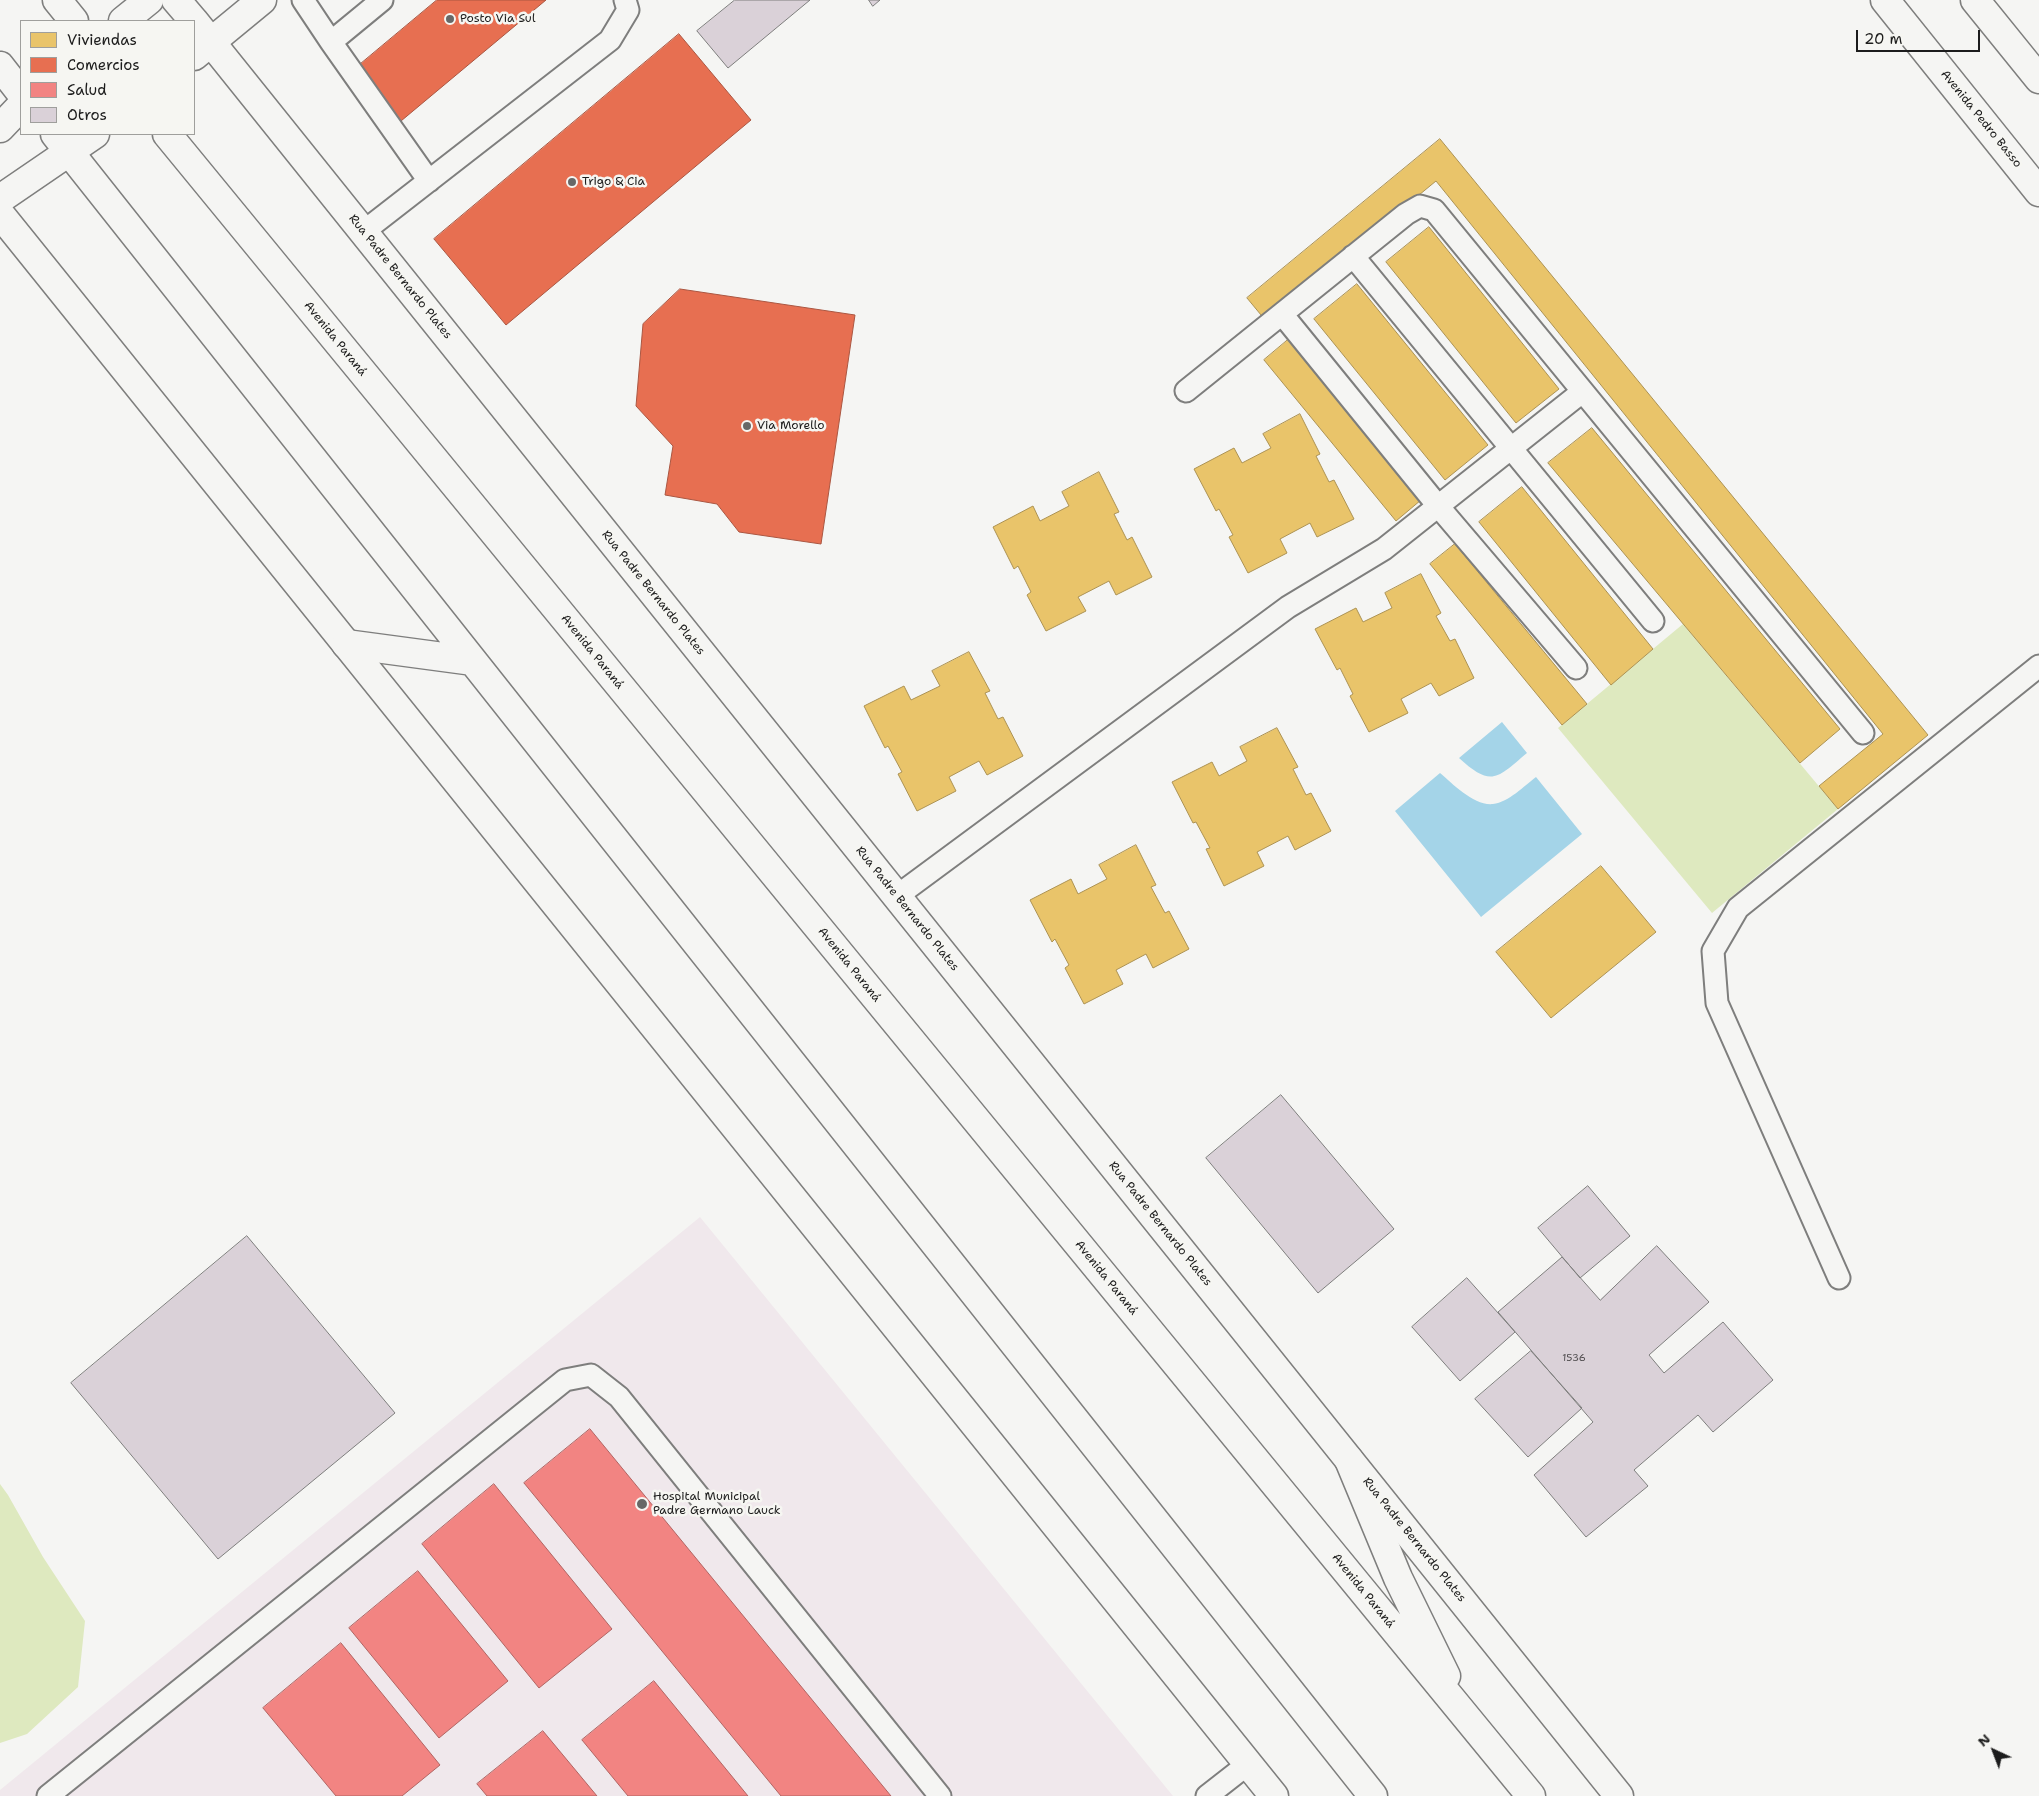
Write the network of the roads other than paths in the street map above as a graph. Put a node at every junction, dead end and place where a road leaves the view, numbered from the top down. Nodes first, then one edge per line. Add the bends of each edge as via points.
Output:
1 (57, 0) edge
2 (149, 0) edge
3 (176, 0) edge
4 (262, 0) edge
5 (303, 0) edge
6 (382, 0) edge
7 (625, 0) edge
8 (1884, 0) edge
9 (1975, 0) edge
10 (73, 20) edge
11 (124, 20) edge
12 (189, 20) edge
13 (198, 35) edge
14 (332, 42) junction
15 (0, 66) edge
16 (2039, 79) edge
17 (20, 92) edge
18 (20, 107) edge
19 (0, 128) edge
20 (91, 135) edge
21 (168, 135) edge
22 (63, 143) edge
23 (429, 181) junction
24 (2039, 192) edge
25 (0, 199) edge
26 (0, 214) edge
27 (363, 232) junction
28 (1353, 256) junction
29 (1282, 314) junction
30 (1186, 391) dead end
31 (1582, 392) junction
32 (1511, 448) junction
33 (1438, 506) junction
34 (1653, 621) dead end
35 (346, 644) junction
36 (473, 661) junction
37 (2039, 666) edge
38 (1576, 668) dead end
39 (1863, 733) dead end
40 (897, 896) junction
41 (1839, 1278) dead end
42 (1349, 1460) junction
43 (1468, 1720) junction
44 (1248, 1764) junction
45 (48, 1796) edge
46 (940, 1796) edge
47 (1207, 1796) edge
48 (1274, 1796) edge
49 (1373, 1796) edge
50 (1531, 1796) edge
51 (1619, 1796) edge

1 - 10 main road
2 - 11 main road
3 - 12 main road, Rua Padre Bernardo Plates
4 - 13 main road
5 - 14 lane
6 - 14 lane
7 - 23 lane via 628,10 610,40
8 - 24 main road, Avenida Pedro Basso
9 - 16 main road
13 - 27 main road, Rua Padre Bernardo Plates
14 - 23 lane
15 - 17 main road
18 - 19 main road
20 - 22 main road
21 - 43 main road, Avenida Paraná
22 - 25 main road
22 - 36 main road
23 - 27 lane
26 - 35 main road
27 - 40 main road, Rua Padre Bernardo Plates
28 - 29 lane
28 - 31 lane via 1420,206 1434,210
28 - 32 lane
29 - 30 lane
29 - 33 lane
31 - 32 lane
31 - 39 lane
32 - 33 lane
32 - 34 lane
33 - 38 lane
33 - 40 lane via 1384,549 1288,607
35 - 36 main road
35 - 44 main road
36 - 49 main road
37 - 41 lane via 1738,908 1713,951 1717,1003
40 - 42 main road, Rua Padre Bernardo Plates
42 - 43 main road via 1398,1578
42 - 51 main road, Rua Padre Bernardo Plates
43 - 50 main road, Avenida Paraná
44 - 47 lane
44 - 48 main road
45 - 46 lane via 565,1380 591,1375 619,1397

